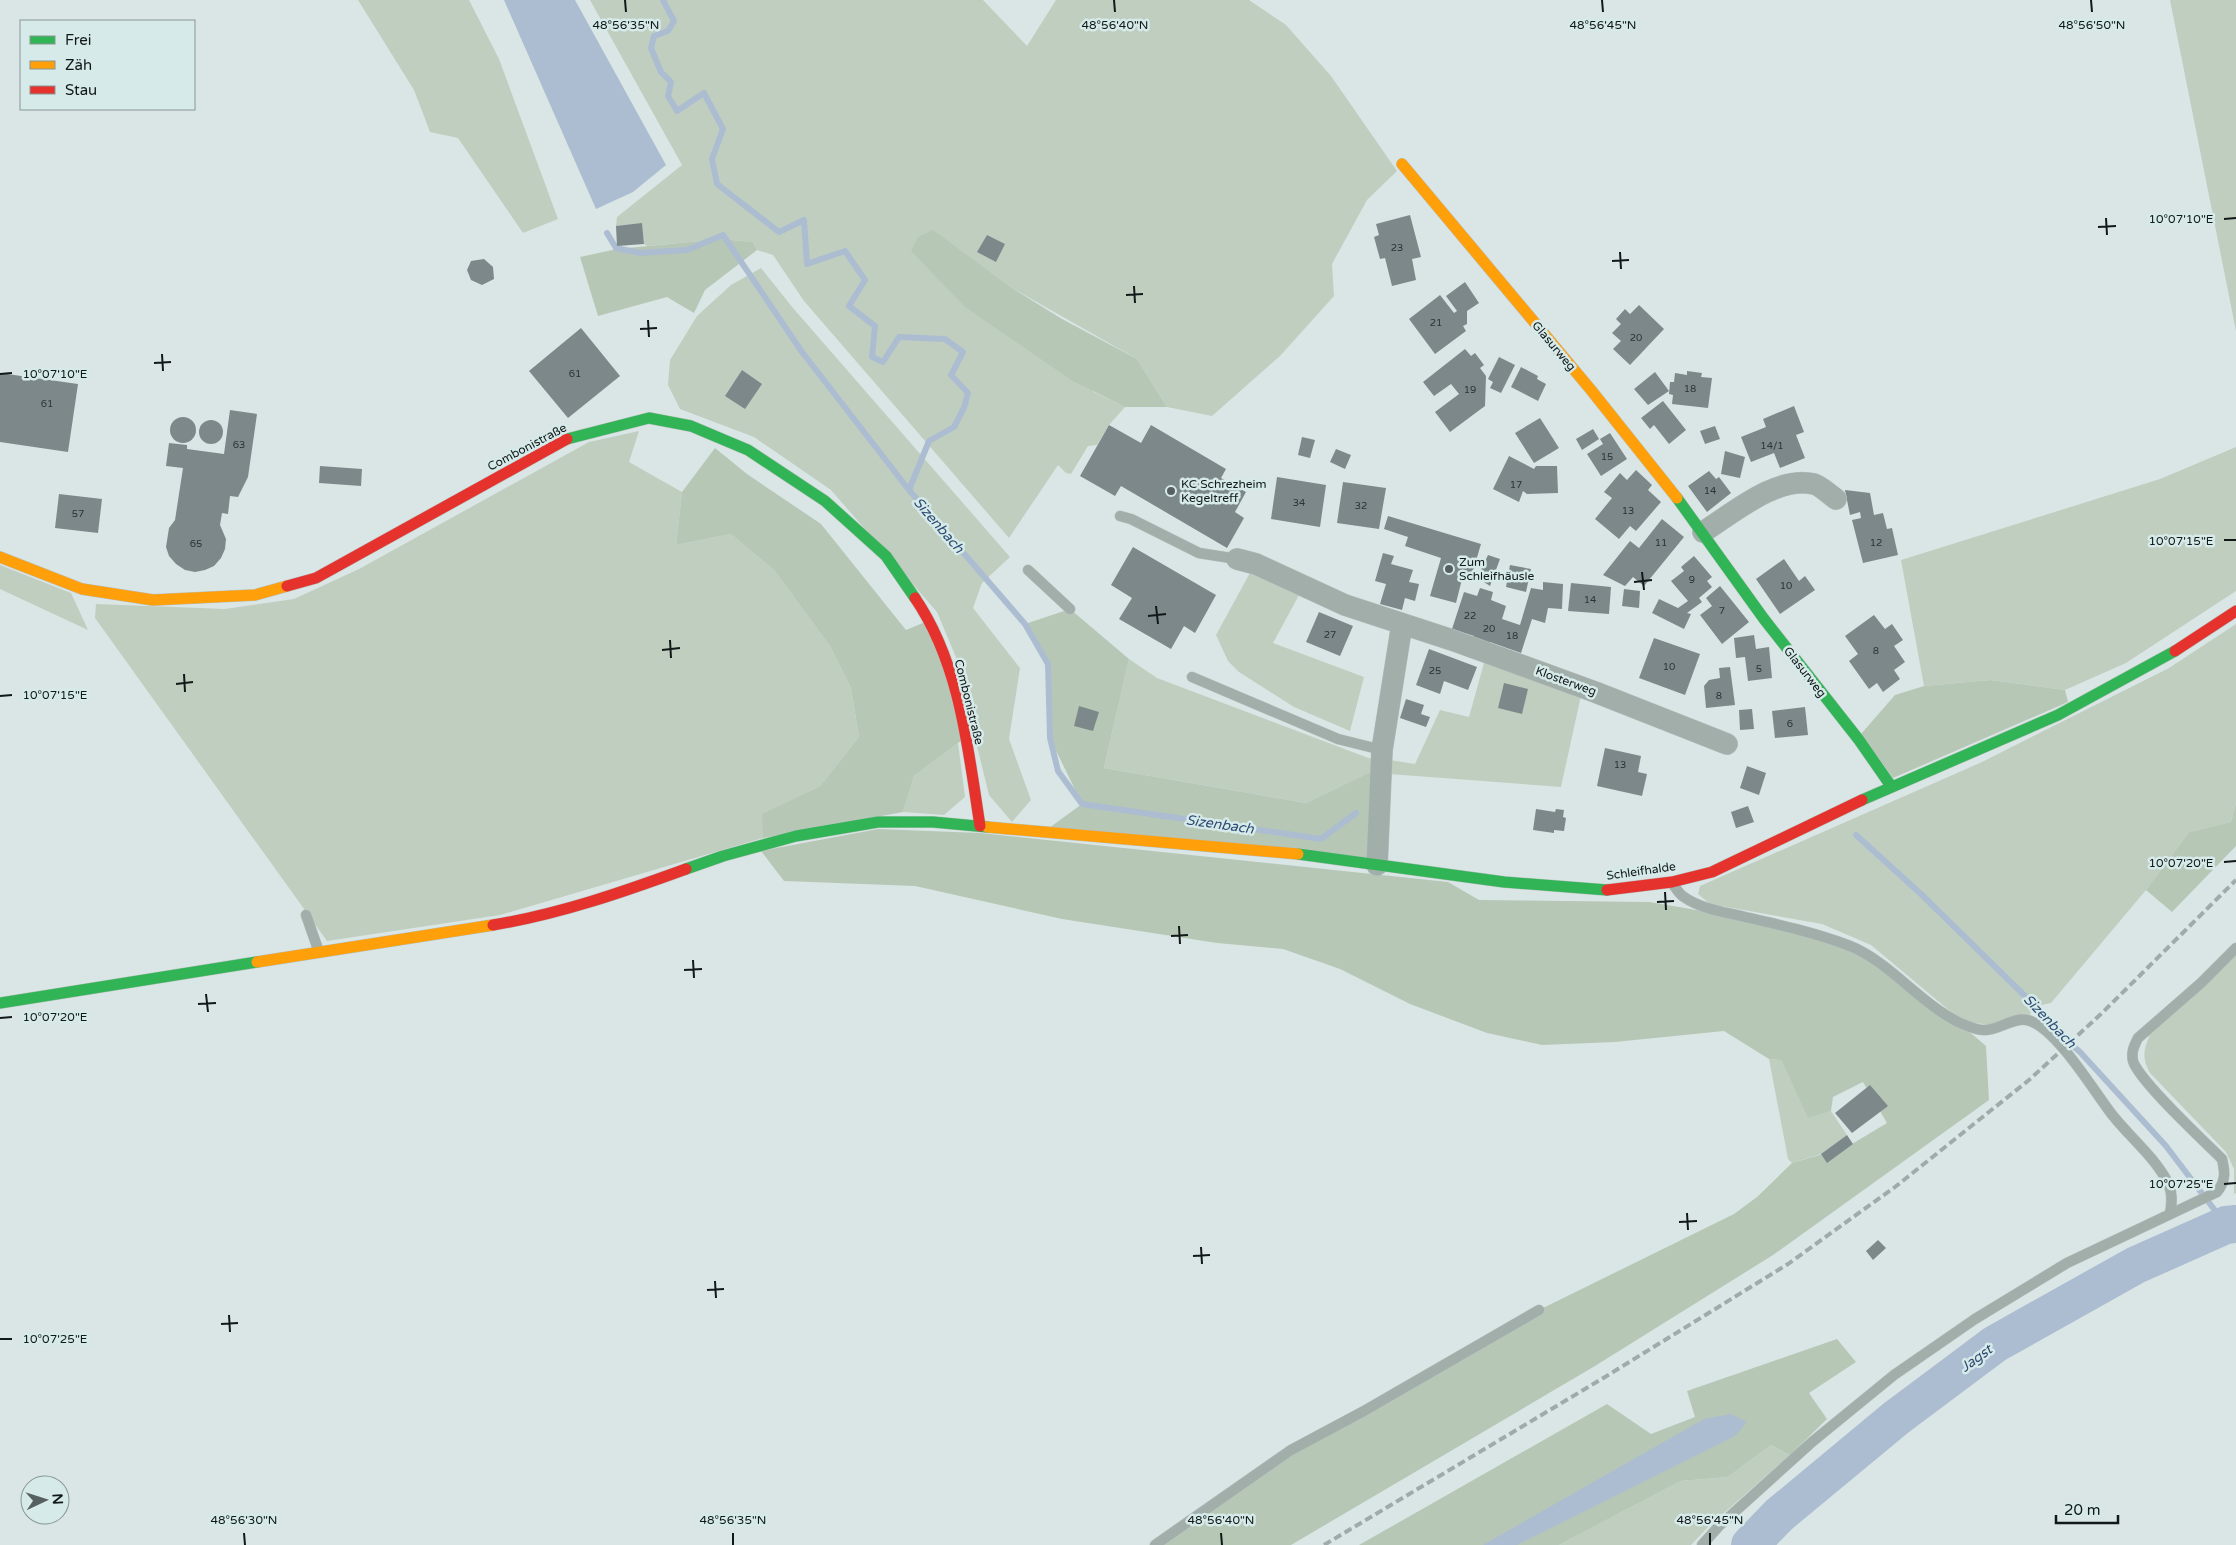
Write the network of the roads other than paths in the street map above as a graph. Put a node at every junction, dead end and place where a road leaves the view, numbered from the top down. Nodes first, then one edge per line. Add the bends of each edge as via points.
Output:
1 (1402, 164) dead end
2 (1836, 499) dead end
3 (1120, 516) dead end
4 (1702, 532) junction
5 (0, 557) edge
6 (1237, 559) joint
7 (1028, 570) dead end
8 (1070, 609) dead end
9 (2236, 611) edge
10 (1402, 624) junction
11 (1192, 677) dead end
12 (1727, 744) dead end
13 (1382, 750) junction
14 (1891, 786) junction
15 (980, 826) junction
16 (1377, 865) junction
17 (1672, 882) junction
18 (306, 915) dead end
19 (2236, 948) edge
20 (319, 953) junction
21 (0, 1003) edge
22 (2170, 1214) junction
23 (1539, 1310) dead end
24 (1155, 1545) edge
25 (1702, 1545) edge

1 - 4 main road, Glasurweg via 1591,390
2 - 4 street via 1815,484 1783,486 1769,491
3 - 6 lane via 1198,553
4 - 14 main road, Glasurweg
5 - 15 main road, Combonistraße via 82,589 153,600 255,595 316,578 566,439 649,418 690,426 748,450 802,485 825,501 886,556 930,620 951,676 966,737
6 - 10 street, Klosterweg via 1256,564 1345,605
7 - 8 lane
9 - 14 main road, Schleifhalde via 2184,646 2058,716
10 - 12 street, Klosterweg via 1595,692
10 - 13 street
11 - 13 lane via 1338,739
13 - 16 street
14 - 17 main road, Schleifhalde via 1712,872
15 - 16 main road, Schleifhalde via 1273,851
15 - 20 main road, Schleifhalde via 878,822 796,836 724,856 605,898 528,919
16 - 17 main road, Schleifhalde via 1504,882 1605,890
17 - 22 lane via 1682,896 1692,902 1853,947 1959,1023 1984,1031 2019,1020 2028,1020 2036,1025 2072,1058 2114,1117 2152,1159 2168,1182 2173,1199
18 - 20 lane
19 - 22 lane via 2138,1038 2132,1051 2134,1062 2153,1089 2222,1159 2223,1185 2211,1196
20 - 21 main road, Schleifhalde
22 - 25 lane via 2067,1263 1894,1375 1812,1442
23 - 24 lane via 1291,1450

